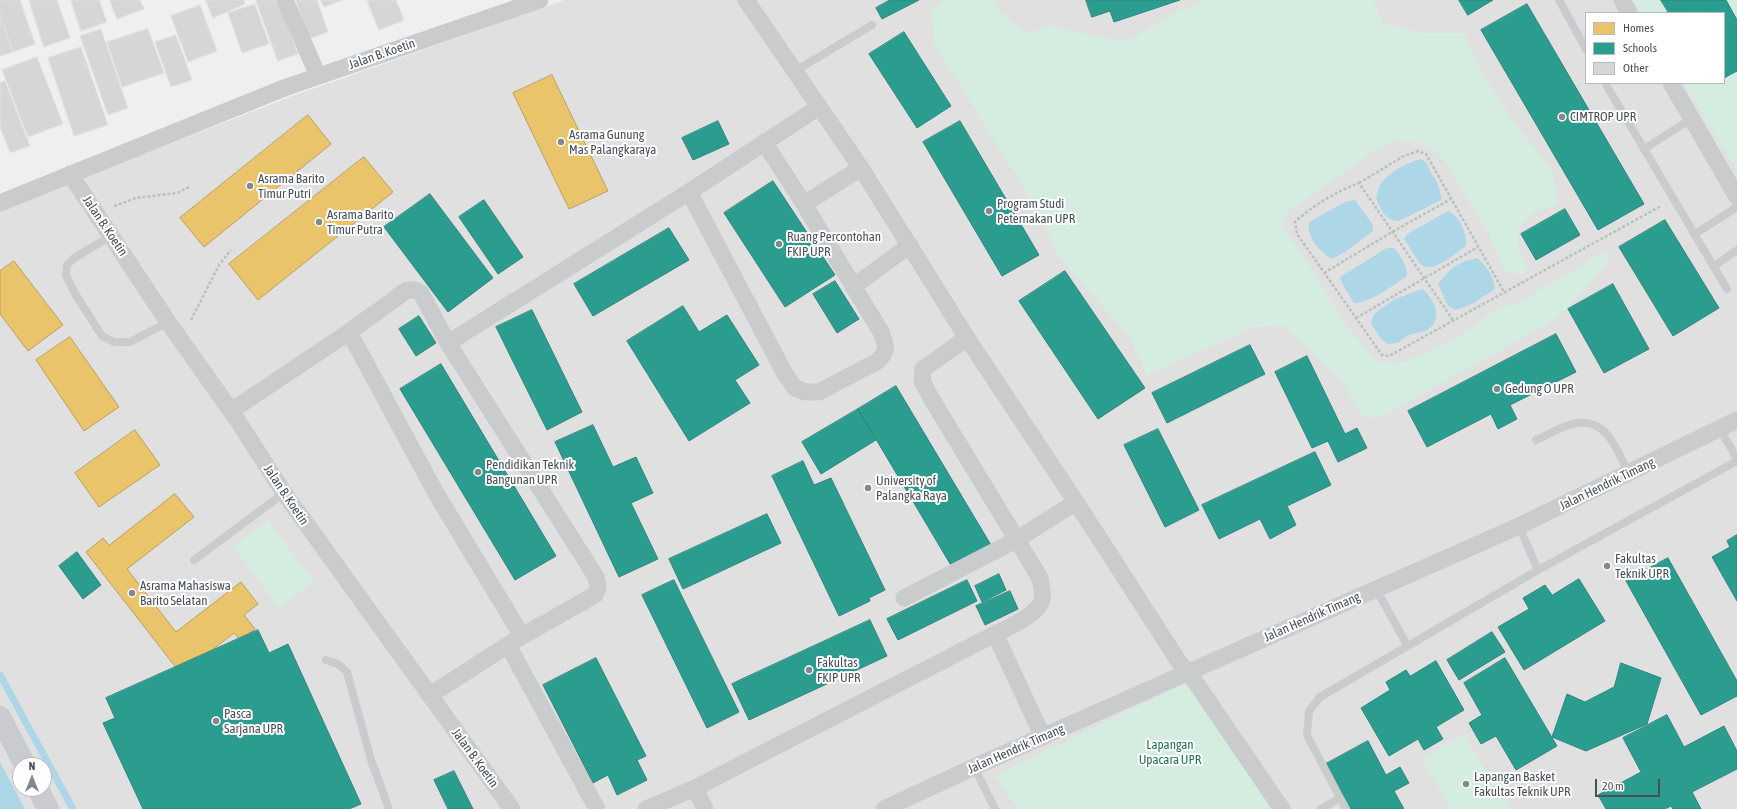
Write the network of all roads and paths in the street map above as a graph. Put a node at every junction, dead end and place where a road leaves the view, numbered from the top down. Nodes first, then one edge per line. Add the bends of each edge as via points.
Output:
1 (285, 0) edge
2 (540, 0) edge
3 (746, 0) edge
4 (1559, 0) edge
5 (1622, 0) edge
6 (1629, 12) edge
7 (872, 25) dead end
8 (1585, 47) edge
9 (795, 71) junction
10 (318, 76) junction
11 (1606, 84) edge
12 (1671, 84) edge
13 (819, 107) junction
14 (1691, 119) junction
15 (764, 142) junction
16 (1644, 149) junction
17 (861, 168) junction
18 (70, 174) junction
19 (1359, 183) junction
20 (189, 187) dead end
21 (689, 192) junction
22 (1737, 197) edge
23 (1451, 199) junction
24 (1673, 199) junction
25 (0, 203) edge
26 (804, 204) junction
27 (1737, 207) edge
28 (98, 217) junction
29 (1392, 232) junction
30 (1695, 234) junction
31 (111, 236) junction
32 (910, 246) junction
33 (1478, 247) junction
34 (231, 250) dead end
35 (1737, 250) edge
36 (1714, 266) junction
37 (1324, 273) junction
38 (1424, 279) junction
39 (853, 287) junction
40 (1728, 289) dead end
41 (1504, 292) junction
42 (1356, 318) junction
43 (1453, 320) junction
44 (168, 322) junction
45 (348, 332) junction
46 (178, 336) junction
47 (967, 338) junction
48 (448, 344) junction
49 (231, 410) junction
50 (1737, 420) edge
51 (1720, 429) junction
52 (1536, 440) dead end
53 (1737, 460) edge
54 (1629, 474) junction
55 (284, 493) junction
56 (1076, 502) junction
57 (1519, 526) junction
58 (1016, 540) junction
59 (194, 560) dead end
60 (1538, 570) junction
61 (1376, 588) junction
62 (904, 598) dead end
63 (995, 634) junction
64 (515, 641) junction
65 (1407, 646) junction
66 (326, 660) dead end
67 (1188, 672) junction
68 (430, 695) junction
69 (0, 717) edge
70 (1043, 737) junction
71 (21, 757) edge
72 (974, 767) junction
73 (695, 788) junction
74 (42, 797) edge
75 (1340, 798) junction
76 (48, 809) edge
77 (389, 809) edge
78 (512, 809) edge
79 (597, 809) edge
80 (646, 809) edge
81 (705, 809) edge
82 (884, 809) edge
83 (995, 809) edge
84 (1282, 809) edge
85 (1321, 809) edge
86 (1346, 809) edge

1 - 10 street
2 - 10 street, Jalan B. Koetin
3 - 9 street
4 - 8 lane
5 - 6 street
7 - 9 lane
9 - 13 street
10 - 18 street, Jalan B. Koetin
11 - 16 lane
12 - 14 street
13 - 15 street
13 - 17 street
14 - 16 lane
14 - 22 street
15 - 21 street
15 - 26 street
16 - 24 lane
17 - 26 street
17 - 32 street
18 - 25 street, Jalan B. Koetin
18 - 28 street, Jalan B. Koetin
19 - 23 path via 1404,156 1418,151 1426,154
19 - 29 path
19 - 37 path via 1305,213 1295,222 1297,234
20 - 28 path via 177,193 136,198 114,206
21 - 39 street via 785,374 795,388 805,392 819,392 878,361 885,353 886,345 881,332
21 - 48 street
23 - 29 path
23 - 33 path
24 - 30 lane
24 - 41 path
26 - 39 street
27 - 30 lane
28 - 31 street, Jalan B. Koetin
29 - 37 path
29 - 38 path
30 - 36 lane
31 - 44 street, Jalan B. Koetin
31 - 44 lane via 66,265 66,275 74,292 102,336 114,342 130,342
32 - 39 street
32 - 47 street
33 - 38 path
33 - 41 path
34 - 46 path via 219,265 189,326
35 - 36 lane
36 - 40 lane
37 - 42 path
38 - 42 path
38 - 43 path
41 - 43 path
42 - 43 path via 1382,355 1389,356
44 - 46 street, Jalan B. Koetin
45 - 48 street via 407,290 414,290 421,293
45 - 49 street
45 - 64 street
46 - 49 street, Jalan B. Koetin
47 - 56 street
47 - 58 street via 923,369 922,381
48 - 64 street via 596,577 598,588 595,595
49 - 55 street, Jalan B. Koetin
50 - 51 street, Jalan Hendrik Timang
51 - 53 lane
51 - 54 street, Jalan Hendrik Timang
52 - 54 lane via 1572,424 1593,424 1601,427 1608,435
53 - 60 lane
54 - 57 street, Jalan Hendrik Timang
55 - 59 lane
55 - 68 street, Jalan B. Koetin
56 - 58 street
56 - 67 street via 1179,662
57 - 60 lane
57 - 61 street, Jalan Hendrik Timang
58 - 62 street
58 - 63 street via 1040,578 1042,600 1037,610
60 - 65 lane
61 - 65 lane
61 - 67 street, Jalan Hendrik Timang
63 - 70 street
63 - 73 street
64 - 68 street
64 - 79 street
65 - 75 lane via 1320,697 1309,711 1307,735
66 - 77 lane via 338,664 347,672 371,760
67 - 70 street, Jalan Hendrik Timang
67 - 84 street
68 - 78 street, Jalan B. Koetin
69 - 71 main road
70 - 72 street, Jalan Hendrik Timang
72 - 82 street, Jalan Hendrik Timang
72 - 83 lane
73 - 80 street
73 - 81 street
74 - 76 main road
75 - 85 lane
75 - 86 lane

